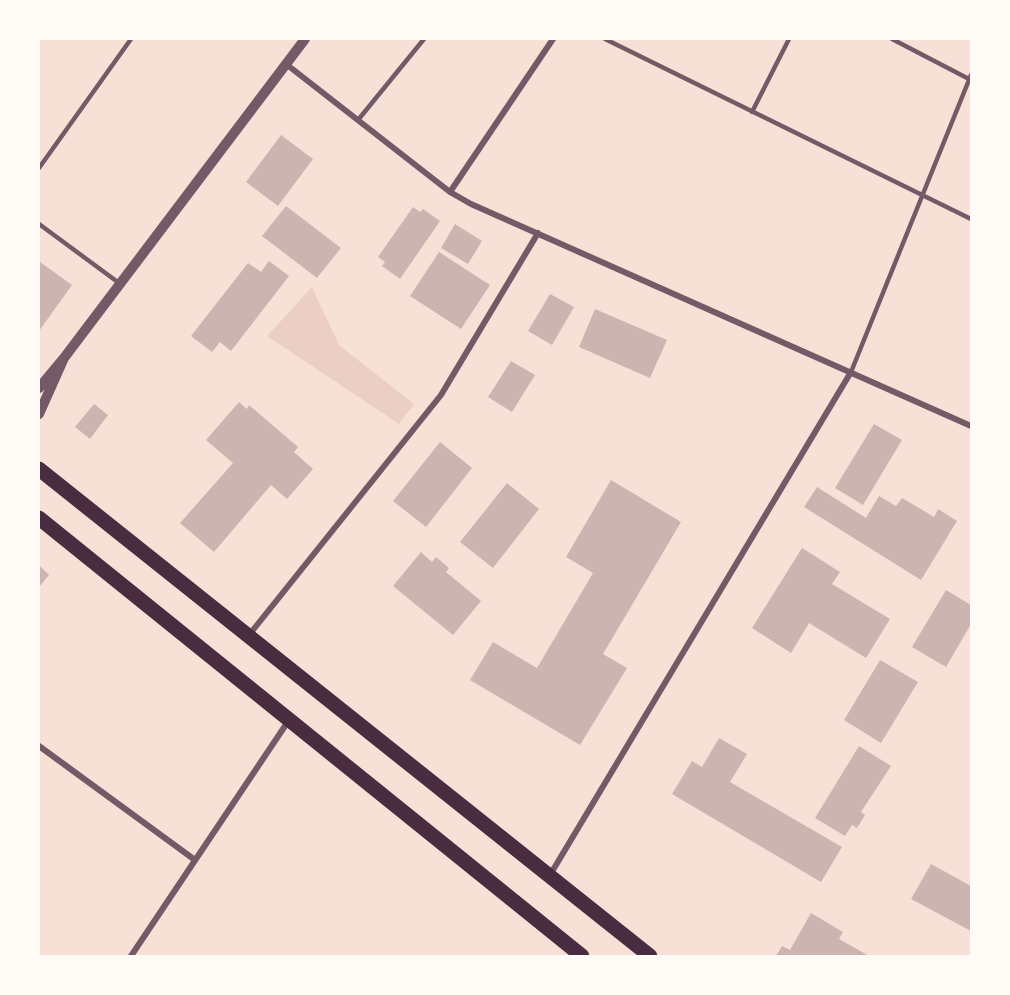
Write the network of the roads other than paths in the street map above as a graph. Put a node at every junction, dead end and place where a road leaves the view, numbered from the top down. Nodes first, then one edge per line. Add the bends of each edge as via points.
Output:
1 (131, 39) edge
2 (424, 39) edge
3 (553, 39) edge
4 (605, 39) edge
5 (789, 39) edge
6 (892, 39) edge
7 (302, 41) edge
8 (286, 64) junction
9 (970, 77) edge
10 (752, 112) junction
11 (358, 120) junction
12 (39, 168) edge
13 (450, 192) junction
14 (922, 195) junction
15 (971, 219) edge
16 (39, 224) edge
17 (537, 233) junction
18 (120, 283) junction
19 (64, 358) junction
20 (851, 372) junction
21 (39, 388) edge
22 (39, 414) edge
23 (971, 426) edge
24 (39, 469) edge
25 (39, 518) edge
26 (249, 634) junction
27 (290, 719) junction
28 (39, 746) edge
29 (195, 860) junction
30 (550, 875) junction
31 (131, 956) edge
32 (582, 956) edge
33 (650, 956) edge

1 - 12 lane
2 - 11 lane
3 - 13 street
4 - 10 lane
5 - 10 lane
6 - 9 lane
7 - 8 street
8 - 11 street
8 - 18 street
9 - 14 lane
10 - 14 lane
11 - 13 street
13 - 17 street
14 - 15 lane
14 - 20 lane
16 - 18 lane
17 - 20 street
17 - 26 street via 441,395
18 - 19 street
19 - 21 street
19 - 22 street
20 - 23 street
20 - 30 street
24 - 26 main road
25 - 27 main road
26 - 30 main road
27 - 29 street
27 - 32 main road
28 - 29 street
29 - 31 street
30 - 33 main road

